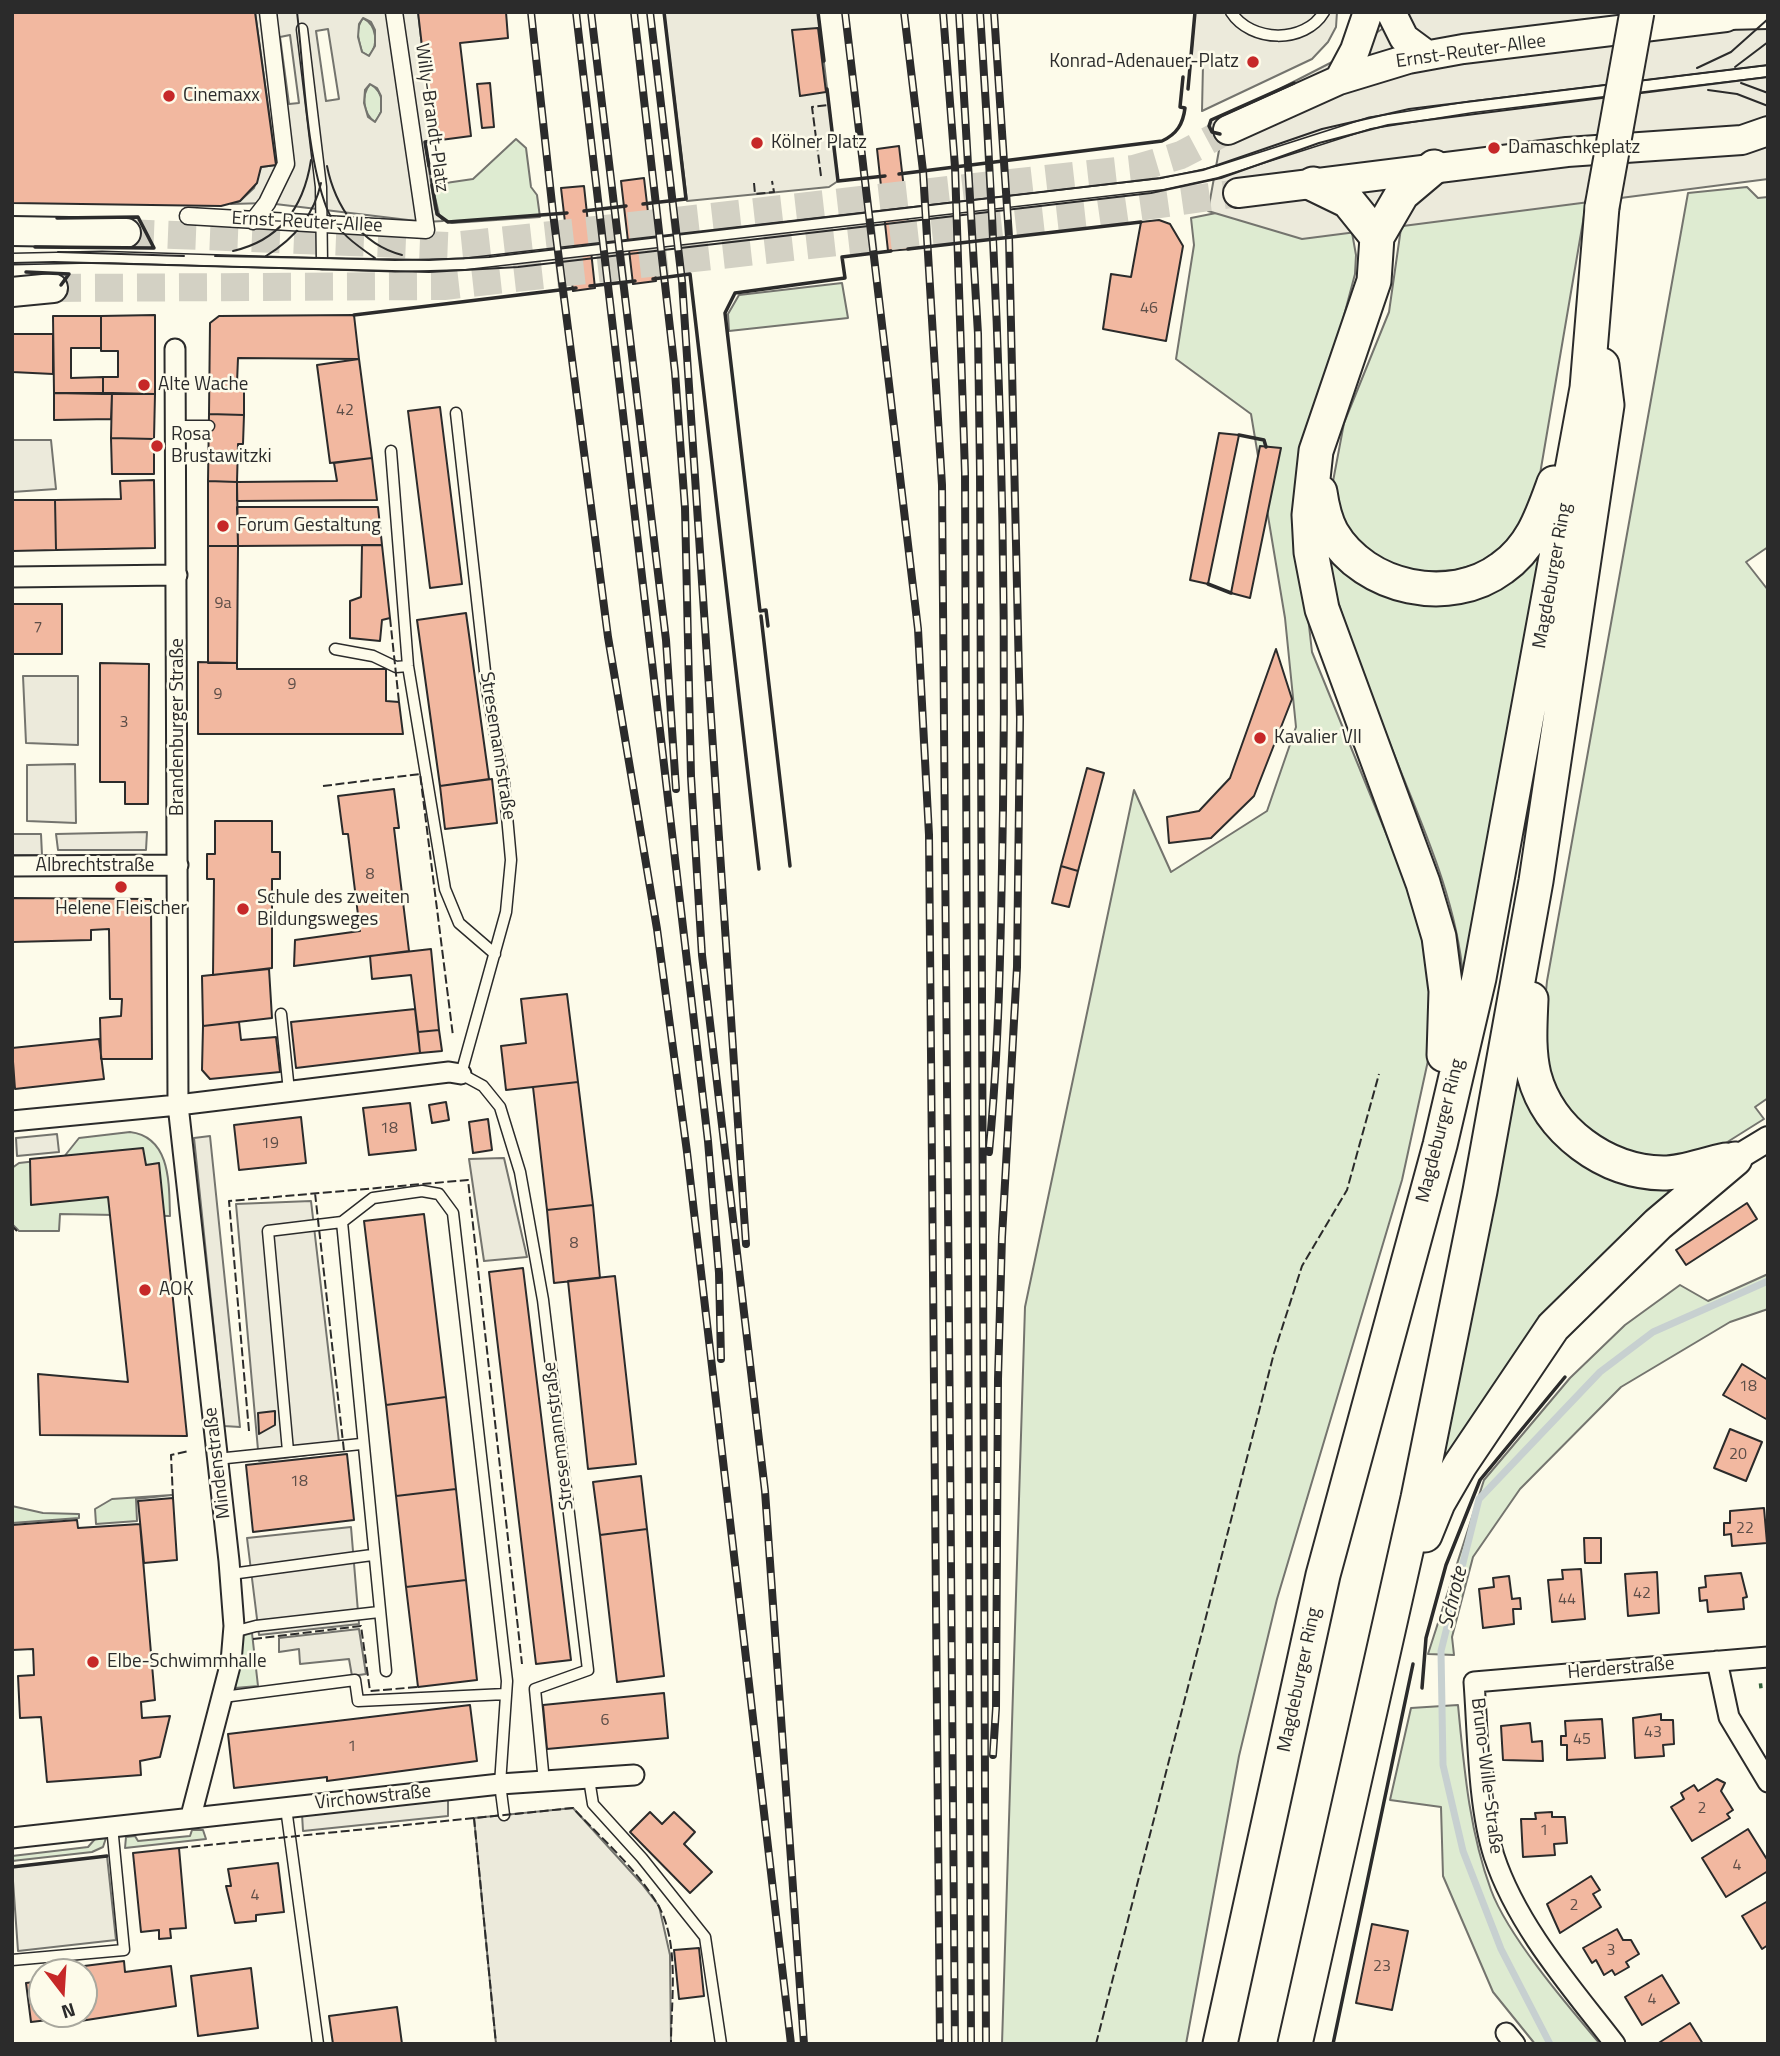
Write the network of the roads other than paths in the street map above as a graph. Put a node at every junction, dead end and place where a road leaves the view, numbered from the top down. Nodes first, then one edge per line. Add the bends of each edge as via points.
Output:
1 (268, 12) edge
2 (394, 12) edge
3 (1231, 12) edge
4 (1324, 12) edge
5 (1368, 12) edge
6 (1391, 12) edge
7 (1637, 12) edge
8 (1655, 12) edge
9 (1731, 15) edge
10 (1768, 16) edge
11 (302, 29) dead end
12 (1427, 55) junction
13 (1768, 71) edge
14 (1339, 80) junction
15 (1228, 130) tunnel mouth
16 (1763, 136) edge
17 (1434, 167) junction
18 (1313, 184) junction
19 (1238, 193) tunnel mouth
20 (1610, 207) junction
21 (188, 216) dead end
22 (253, 221) junction
23 (320, 223) junction
24 (426, 230) joint
25 (12, 231) edge
26 (126, 233) tunnel mouth
27 (1377, 237) junction
28 (12, 259) edge
29 (322, 264) junction
30 (53, 288) tunnel mouth
31 (12, 292) edge
32 (176, 349) dead end
33 (1587, 388) junction
34 (456, 413) dead end
35 (175, 426) junction
36 (209, 426) dead end
37 (391, 451) dead end
38 (1316, 451) junction
39 (177, 575) junction
40 (12, 578) edge
41 (335, 649) dead end
42 (408, 666) junction
43 (178, 865) junction
44 (12, 866) edge
45 (1536, 881) junction
46 (495, 954) junction
47 (281, 1014) dead end
48 (461, 1074) junction
49 (289, 1090) junction
50 (178, 1105) junction
51 (12, 1121) edge
52 (1768, 1139) edge
53 (1440, 1145) junction
54 (1735, 1159) junction
55 (342, 1222) junction
56 (361, 1444) junction
57 (288, 1451) junction
58 (217, 1459) junction
59 (372, 1555) junction
60 (230, 1574) junction
61 (379, 1612) junction
62 (233, 1632) junction
63 (1768, 1657) edge
64 (1717, 1661) junction
65 (1382, 1663) junction
66 (386, 1671) dead end
67 (1474, 1682) joint
68 (506, 1694) junction
69 (222, 1697) junction
70 (634, 1775) dead end
71 (589, 1779) junction
72 (1768, 1782) edge
73 (544, 1783) junction
74 (500, 1784) junction
75 (286, 1808) junction
76 (504, 1815) dead end
77 (191, 1816) junction
78 (113, 1826) junction
79 (12, 1838) edge
80 (12, 1961) edge
81 (318, 2044) edge
82 (721, 2044) edge
83 (1220, 2044) edge
84 (1295, 2044) edge
85 (1615, 2044) edge

1 - 22 street via 286,164
2 - 24 street, Willy-Brandt-Platz
3 - 4 lane via 1247,28 1278,35 1304,31
5 - 14 main road
6 - 12 main road via 1404,38
7 - 20 highway, bridge
8 - 20 highway
9 - 10 street
9 - 12 main road, Ernst-Reuter-Allee
11 - 23 lane via 321,187
12 - 14 main road, Ernst-Reuter-Allee
13 - 29 lane via 1380,121 1217,172 1135,188 557,256 465,264
14 - 15 main road, Ernst-Reuter-Allee
16 - 17 main road
17 - 18 main road
17 - 27 highway via 1402,194
18 - 19 main road
18 - 27 highway via 1348,201
20 - 33 highway, Magdeburger Ring
20 - 45 highway, Magdeburger Ring via 1600,353 1607,405
21 - 22 street, Ernst-Reuter-Allee
22 - 23 street, Ernst-Reuter-Allee
23 - 24 street, Ernst-Reuter-Allee
23 - 29 lane
25 - 26 main road
27 - 38 highway via 1374,281
28 - 29 lane
30 - 31 main road
32 - 35 street, Brandenburger Straße
33 - 38 highway via 1534,534 1504,567 1465,584 1409,587 1350,554 1327,522
33 - 53 highway, Magdeburger Ring via 1479,978
34 - 46 lane, Stresemannstraße via 487,689 510,829 509,896
35 - 36 lane
35 - 39 street, Brandenburger Straße
37 - 42 lane
38 - 53 highway via 1309,528 1322,609 1429,900 1444,965 1447,1012
39 - 40 street
39 - 43 street, Brandenburger Straße
41 - 42 lane via 373,656 396,667
42 - 46 lane via 448,900 465,930
43 - 44 street, Albrechtstraße
43 - 50 street, Brandenburger Straße
45 - 54 highway via 1530,1046 1538,1087 1553,1115 1590,1150 1638,1170 1672,1172
45 - 65 highway, Magdeburger Ring via 1480,1191
46 - 48 lane, Stresemannstraße
47 - 49 lane
48 - 49 street
48 - 73 lane, Stresemannstraße via 483,1086 503,1112 524,1195 543,1300 588,1671 535,1689
49 - 50 street
50 - 51 street
50 - 58 street, Mindenstraße
52 - 54 street
53 - 83 highway, Magdeburger Ring via 1323,1575
54 - 65 highway via 1590,1287 1553,1328 1437,1503
55 - 56 lane
55 - 57 lane via 268,1231
55 - 68 lane via 373,1198 422,1191 439,1194 453,1213
56 - 57 lane
56 - 59 lane
57 - 58 lane
58 - 60 street, Mindenstraße
59 - 60 lane
59 - 61 lane
60 - 62 street, Mindenstraße
61 - 62 lane
61 - 66 lane
62 - 69 street, Mindenstraße
63 - 64 street, Herderstraße
64 - 67 street, Herderstraße
64 - 72 street via 1729,1717
65 - 84 highway, Magdeburger Ring
67 - 85 street, Bruno-Wille-Straße via 1494,1857 1526,1923
68 - 69 lane via 358,1701 355,1680
68 - 74 lane
69 - 77 street, Mindenstraße
70 - 71 street, Virchowstraße
71 - 73 street, Virchowstraße
71 - 82 lane via 593,1804 705,1937
73 - 74 street, Virchowstraße
74 - 75 street, Virchowstraße
74 - 76 lane
75 - 77 street, Virchowstraße
75 - 81 lane
77 - 78 street, Virchowstraße
78 - 79 street, Virchowstraße
78 - 80 lane via 124,1950

